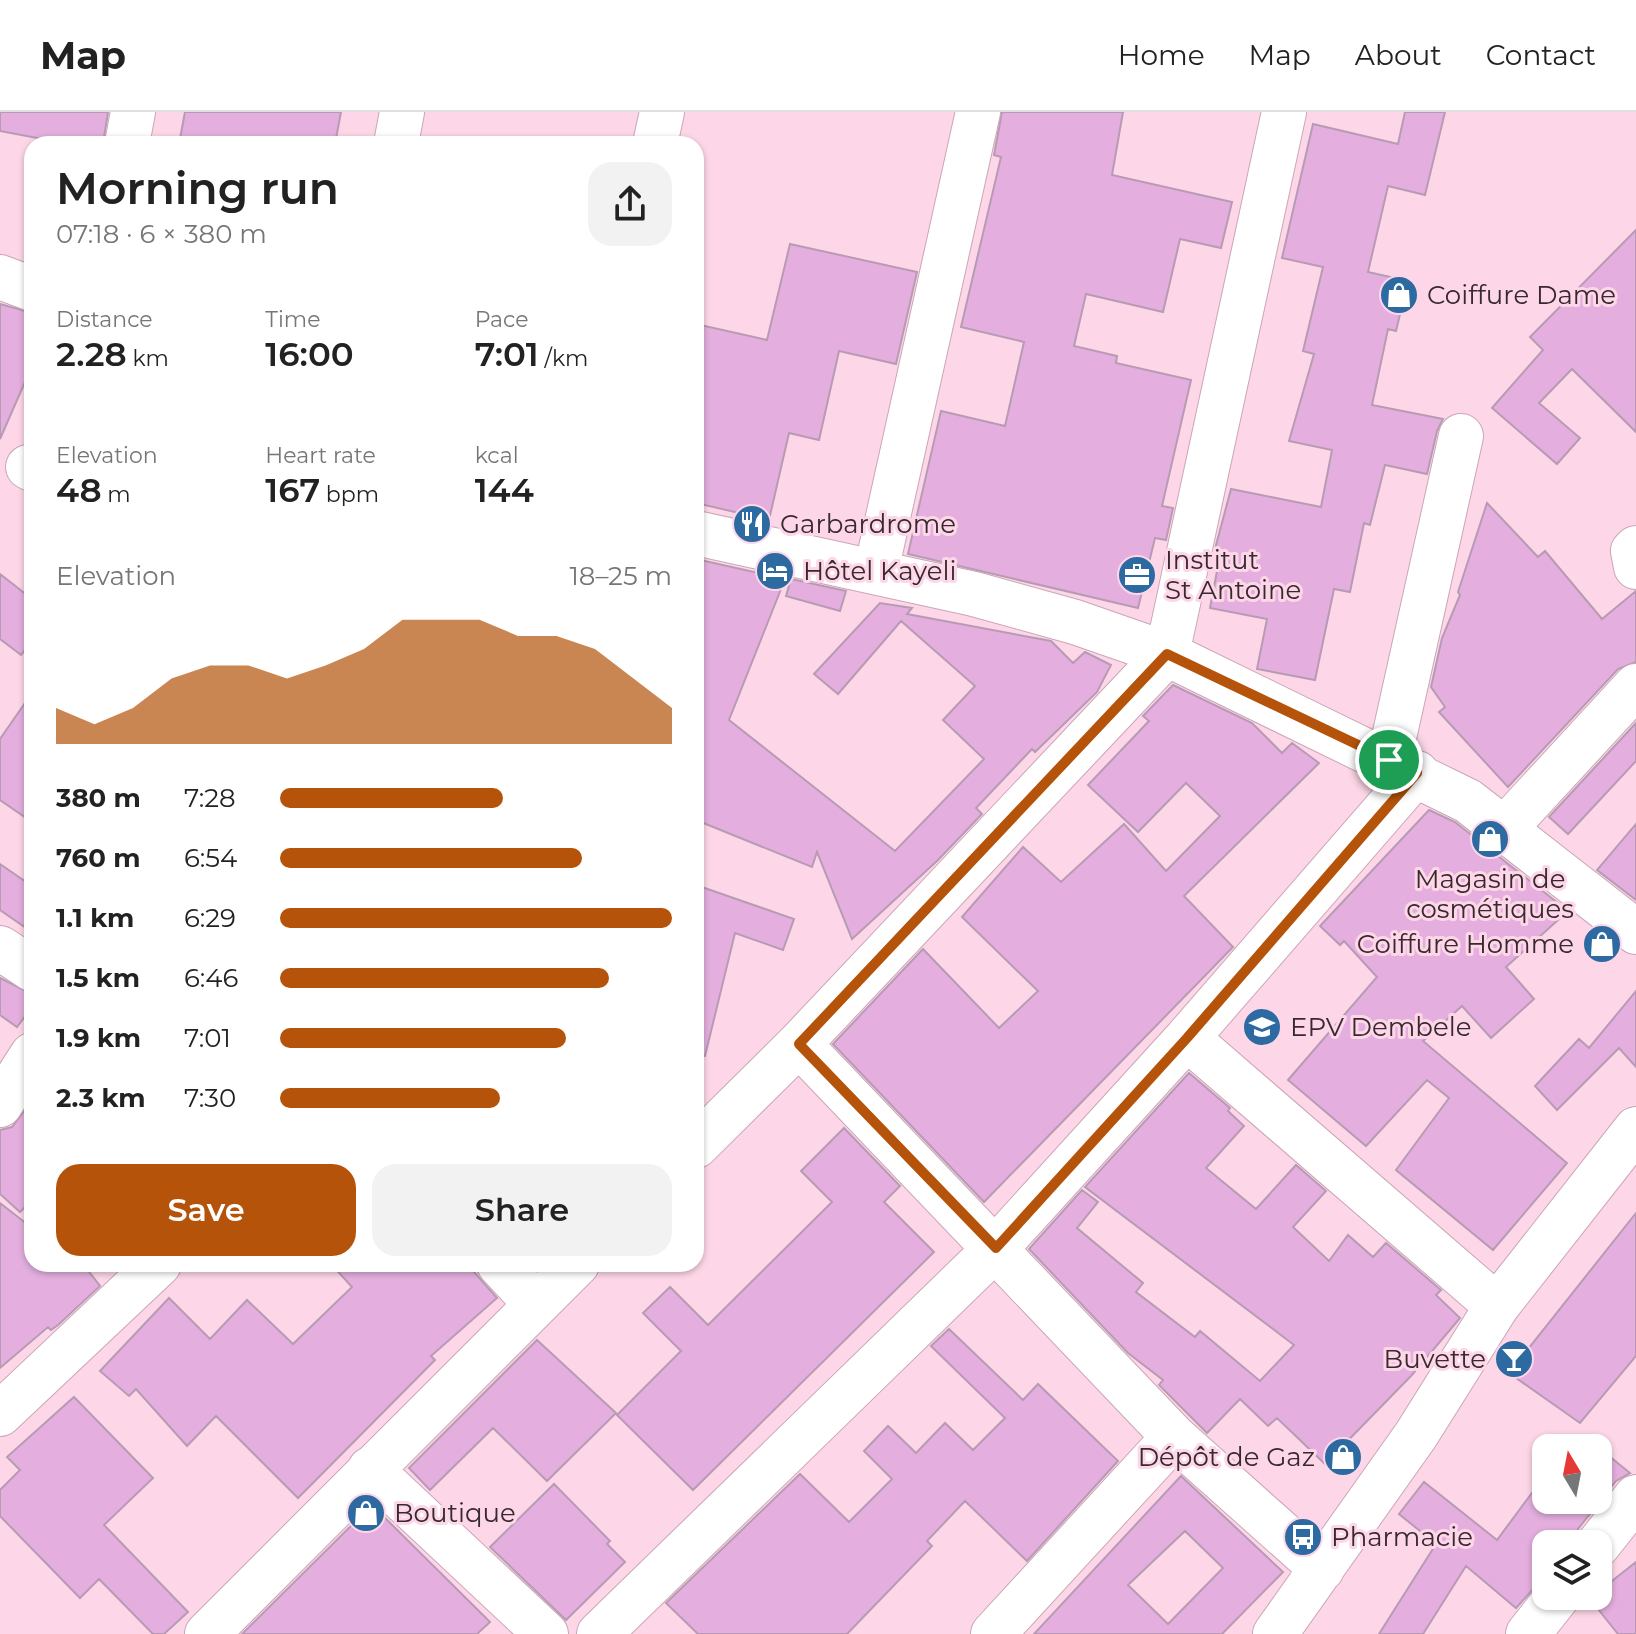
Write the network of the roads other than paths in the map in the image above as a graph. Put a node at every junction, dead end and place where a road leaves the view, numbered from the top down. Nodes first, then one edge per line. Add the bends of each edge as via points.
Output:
1 (133, 112) edge
2 (402, 112) edge
3 (662, 112) edge
4 (978, 112) edge
5 (1284, 112) edge
6 (128, 136) edge
7 (398, 136) edge
8 (657, 136) edge
9 (0, 277) edge
10 (24, 286) edge
11 (1461, 436) dead end
12 (704, 535) edge
13 (1636, 548) edge
14 (1636, 567) edge
15 (876, 571) junction
16 (1167, 654) junction
17 (1636, 686) edge
18 (1403, 766) junction
19 (1506, 827) junction
20 (1636, 932) edge
21 (0, 948) edge
22 (24, 964) edge
23 (1187, 1038) junction
24 (799, 1044) junction
25 (24, 1068) edge
26 (0, 1105) edge
27 (1636, 1129) edge
28 (704, 1138) edge
29 (996, 1248) junction
30 (151, 1272) edge
31 (506, 1272) edge
32 (569, 1272) edge
33 (536, 1304) junction
34 (1497, 1306) junction
35 (0, 1414) edge
36 (1174, 1437) junction
37 (370, 1469) junction
38 (1322, 1569) junction
39 (1547, 1610) edge
40 (207, 1634) edge
41 (546, 1634) edge
42 (599, 1634) edge
43 (993, 1634) edge
44 (1275, 1634) edge
45 (1528, 1634) edge

1 - 6 street
2 - 7 street
3 - 8 street
4 - 15 street
5 - 16 street
9 - 10 street
11 - 18 street
12 - 15 street
13 - 14 street
15 - 16 street via 1075,622
16 - 18 street
16 - 24 street
17 - 19 street
18 - 19 street
18 - 23 street
19 - 20 street
21 - 22 street
23 - 29 street
23 - 34 street
24 - 28 street
24 - 29 street
25 - 26 street
27 - 34 street
29 - 36 street
29 - 42 street
30 - 35 street
31 - 33 street
32 - 33 street
33 - 37 street
34 - 38 street via 1416,1435
36 - 38 street
36 - 43 street
37 - 40 street
37 - 41 street
38 - 44 street
39 - 45 street

